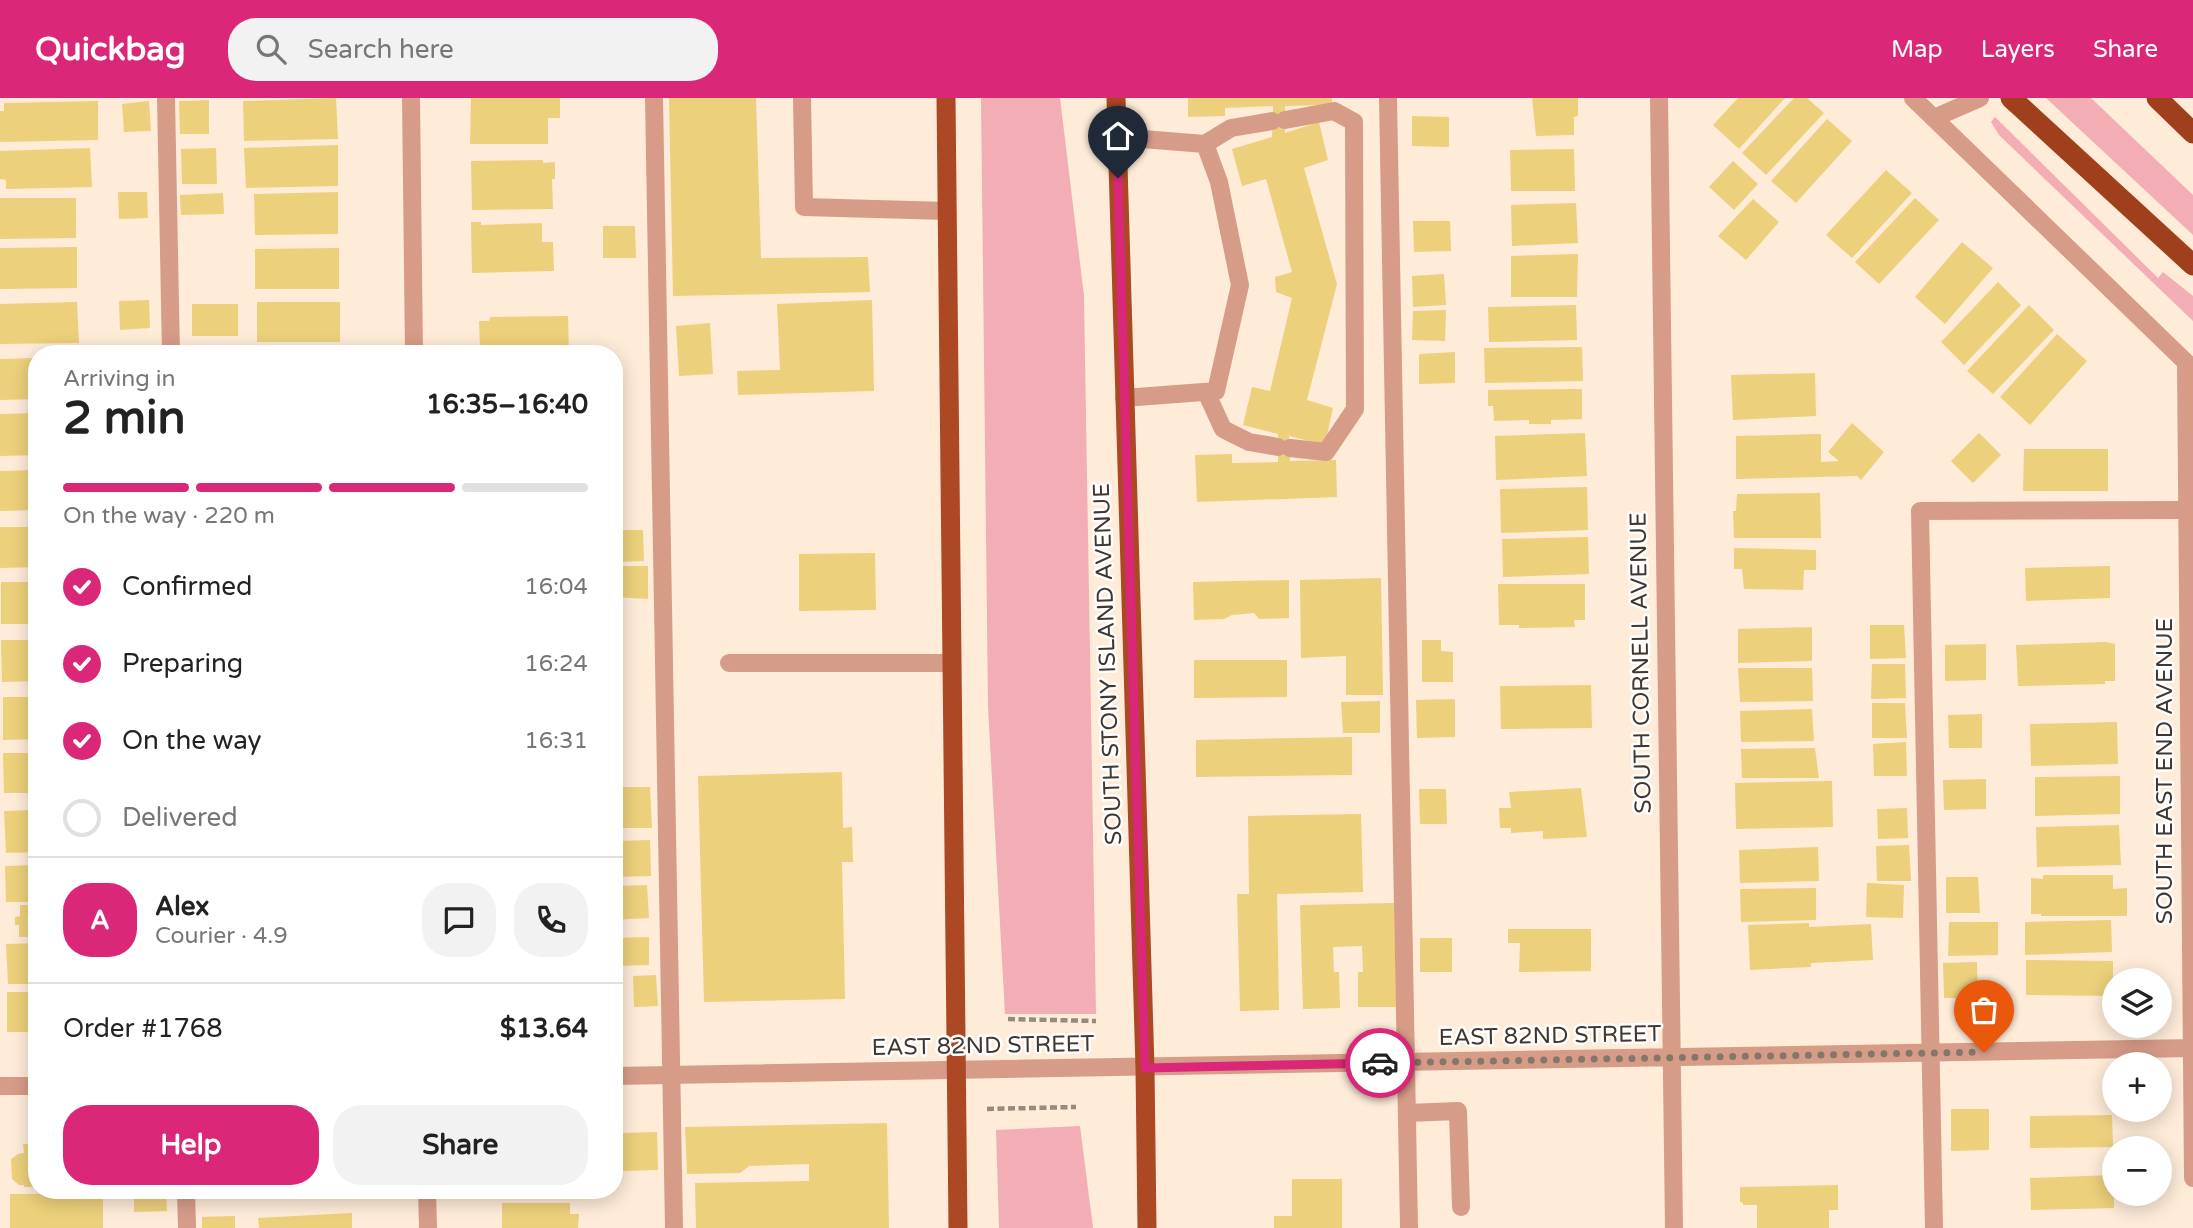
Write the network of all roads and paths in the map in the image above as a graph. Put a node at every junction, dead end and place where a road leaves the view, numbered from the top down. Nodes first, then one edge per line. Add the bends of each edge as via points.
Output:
1 (166, 98) edge
2 (411, 98) edge
3 (654, 98) edge
4 (802, 98) edge
5 (946, 98) edge
6 (1116, 98) edge
7 (1388, 98) edge
8 (1659, 98) edge
9 (1913, 98) edge
10 (1938, 98) edge
11 (1980, 98) edge
12 (2157, 98) edge
13 (2012, 99) edge
14 (1934, 118) junction
15 (2193, 133) edge
16 (1117, 137) junction
17 (1205, 144) junction
18 (947, 211) junction
19 (2193, 265) edge
20 (171, 345) edge
21 (414, 345) edge
22 (2189, 366) edge
23 (1206, 392) junction
24 (1124, 398) junction
25 (2188, 510) junction
26 (729, 663) dead end
27 (952, 663) junction
28 (2191, 825) edge
29 (1009, 1019) dead end
30 (1097, 1021) dead end
31 (2192, 1048) edge
32 (1931, 1053) junction
33 (1670, 1058) junction
34 (1406, 1063) junction
35 (1145, 1068) junction
36 (957, 1070) junction
37 (671, 1075) junction
38 (623, 1076) edge
39 (0, 1086) edge
40 (28, 1086) edge
41 (1076, 1107) dead end
42 (987, 1109) dead end
43 (1407, 1114) junction
44 (2193, 1178) edge
45 (186, 1199) edge
46 (427, 1199) edge
47 (1461, 1207) dead end
48 (187, 1228) edge
49 (428, 1228) edge
50 (674, 1228) edge
51 (958, 1228) edge
52 (1147, 1228) edge
53 (1409, 1228) edge
54 (1674, 1228) edge
55 (1934, 1228) edge

1 - 20 street
2 - 21 street
3 - 37 street
4 - 18 street via 804,207
5 - 18 highway
6 - 16 highway, SOUTH STONY ISLAND AVENUE
7 - 34 street
8 - 33 street, SOUTH CORNELL AVENUE
9 - 14 street
10 - 14 street
11 - 14 street
12 - 15 highway
13 - 19 highway
14 - 22 street
16 - 17 street
16 - 24 highway, SOUTH STONY ISLAND AVENUE
17 - 23 street via 1219,182 1240,285 1216,391
17 - 23 street via 1231,128 1334,111 1354,122 1355,409 1326,452 1249,442 1223,429
18 - 27 highway
22 - 25 street, SOUTH EAST END AVENUE
23 - 24 street
24 - 35 highway, SOUTH STONY ISLAND AVENUE
25 - 28 street, SOUTH EAST END AVENUE
25 - 32 street via 1920,511
26 - 27 street
27 - 36 highway
28 - 31 street, SOUTH EAST END AVENUE
29 - 30 path
31 - 32 street, EAST 82ND STREET
31 - 44 street, SOUTH EAST END AVENUE
32 - 33 street, EAST 82ND STREET
32 - 55 street
33 - 34 street, EAST 82ND STREET
33 - 54 street, SOUTH CORNELL AVENUE
34 - 35 street, EAST 82ND STREET
34 - 43 street
35 - 36 street, EAST 82ND STREET
35 - 52 highway, SOUTH STONY ISLAND AVENUE
36 - 37 street, EAST 82ND STREET
36 - 51 highway
37 - 38 street, EAST 82ND STREET
37 - 50 street
39 - 40 street
41 - 42 path
43 - 47 street via 1458,1111
43 - 53 street
45 - 48 street
46 - 49 street

